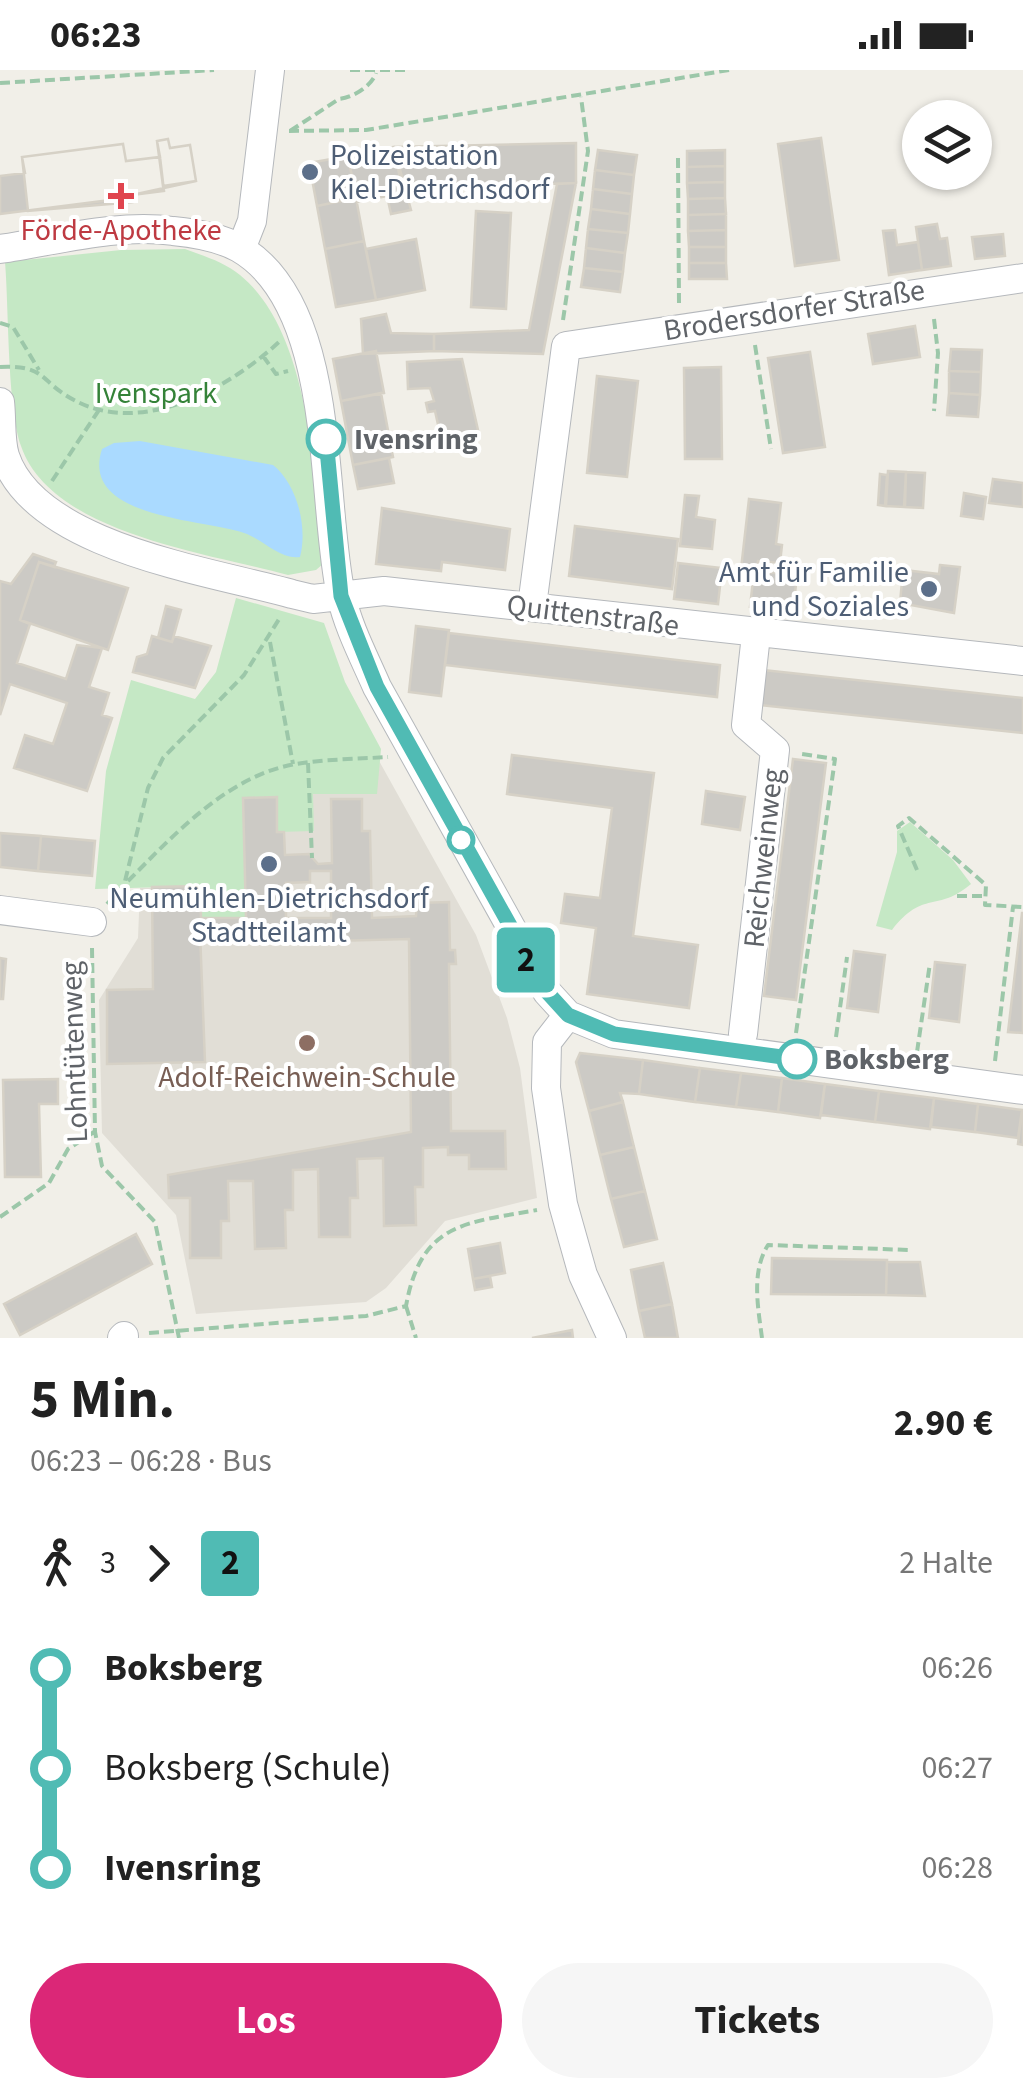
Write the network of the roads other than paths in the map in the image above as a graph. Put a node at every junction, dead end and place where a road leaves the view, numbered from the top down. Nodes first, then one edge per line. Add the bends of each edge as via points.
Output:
1 (270, 70) edge
2 (0, 249) edge
3 (241, 249) junction
4 (1023, 278) edge
5 (0, 402) edge
6 (341, 596) junction
7 (532, 606) junction
8 (756, 636) junction
9 (1023, 661) edge
10 (0, 910) edge
11 (92, 922) road end
12 (568, 1015) junction
13 (743, 1034) dead end
14 (1023, 1090) edge
15 (612, 1338) edge

1 - 3 street via 267,100 277,131
2 - 3 street via 170,230
3 - 6 street via 280,290 310,365 325,428
4 - 7 street, Brodersdorfer Straße via 566,346
5 - 6 street via 5,455 19,482 63,524 95,540 292,594
6 - 7 street, Quittenstraße via 384,591
6 - 12 street via 377,687 528,964
7 - 8 street, Quittenstraße
8 - 9 street, Quittenstraße
8 - 13 street, Reichweinweg via 746,725 775,750
10 - 11 street
12 - 14 street via 614,1034
12 - 15 street via 547,1042 544,1066 564,1204 583,1275

